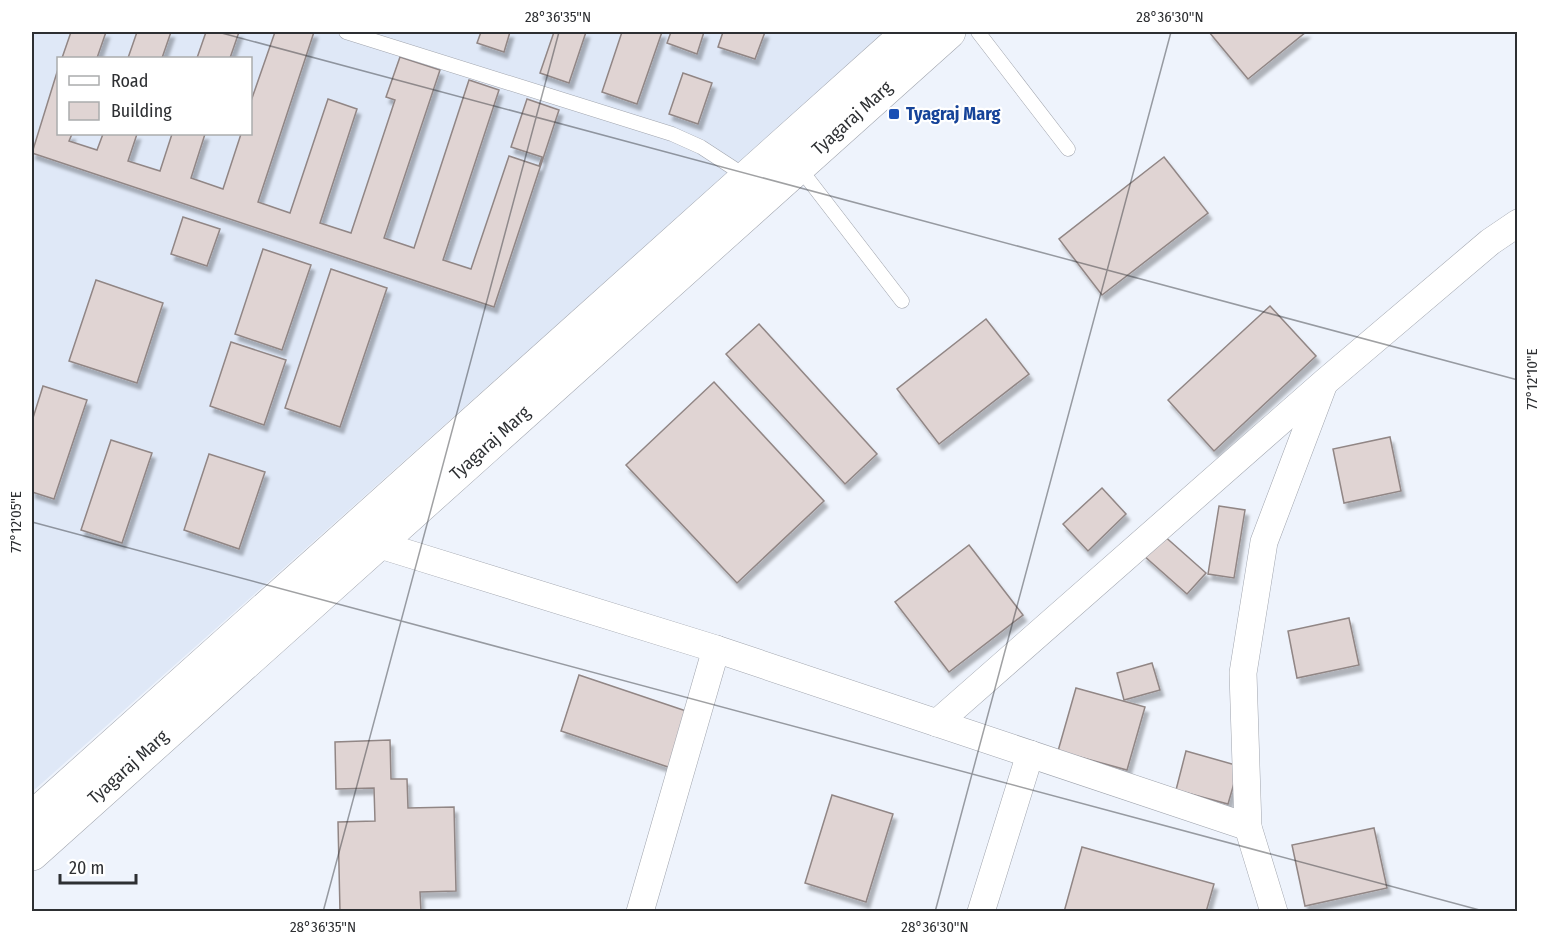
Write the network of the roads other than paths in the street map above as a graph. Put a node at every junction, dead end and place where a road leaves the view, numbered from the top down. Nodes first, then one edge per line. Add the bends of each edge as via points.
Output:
1 (346, 32) edge
2 (909, 32) edge
3 (949, 32) edge
4 (978, 32) edge
5 (1068, 149) dead end
6 (798, 166) junction
7 (747, 177) junction
8 (1518, 223) edge
9 (903, 301) dead end
10 (1325, 382) junction
11 (377, 544) junction
12 (716, 649) junction
13 (937, 723) junction
14 (1030, 754) junction
15 (32, 818) edge
16 (1248, 826) junction
17 (32, 854) edge
18 (640, 912) edge
19 (981, 912) edge
20 (1274, 912) edge

1 - 7 lane via 672,134 701,147
2 - 7 street, Tyagaraj Marg
3 - 6 street, Tyagaraj Marg
4 - 5 lane
6 - 9 lane
6 - 11 street, Tyagaraj Marg
7 - 15 street, Tyagaraj Marg
8 - 10 street via 1490,242
10 - 13 street
10 - 16 street via 1264,542 1244,673
11 - 12 street
11 - 17 street, Tyagaraj Marg
12 - 13 street
12 - 18 street
13 - 14 street
14 - 16 street
14 - 19 street
16 - 20 street

